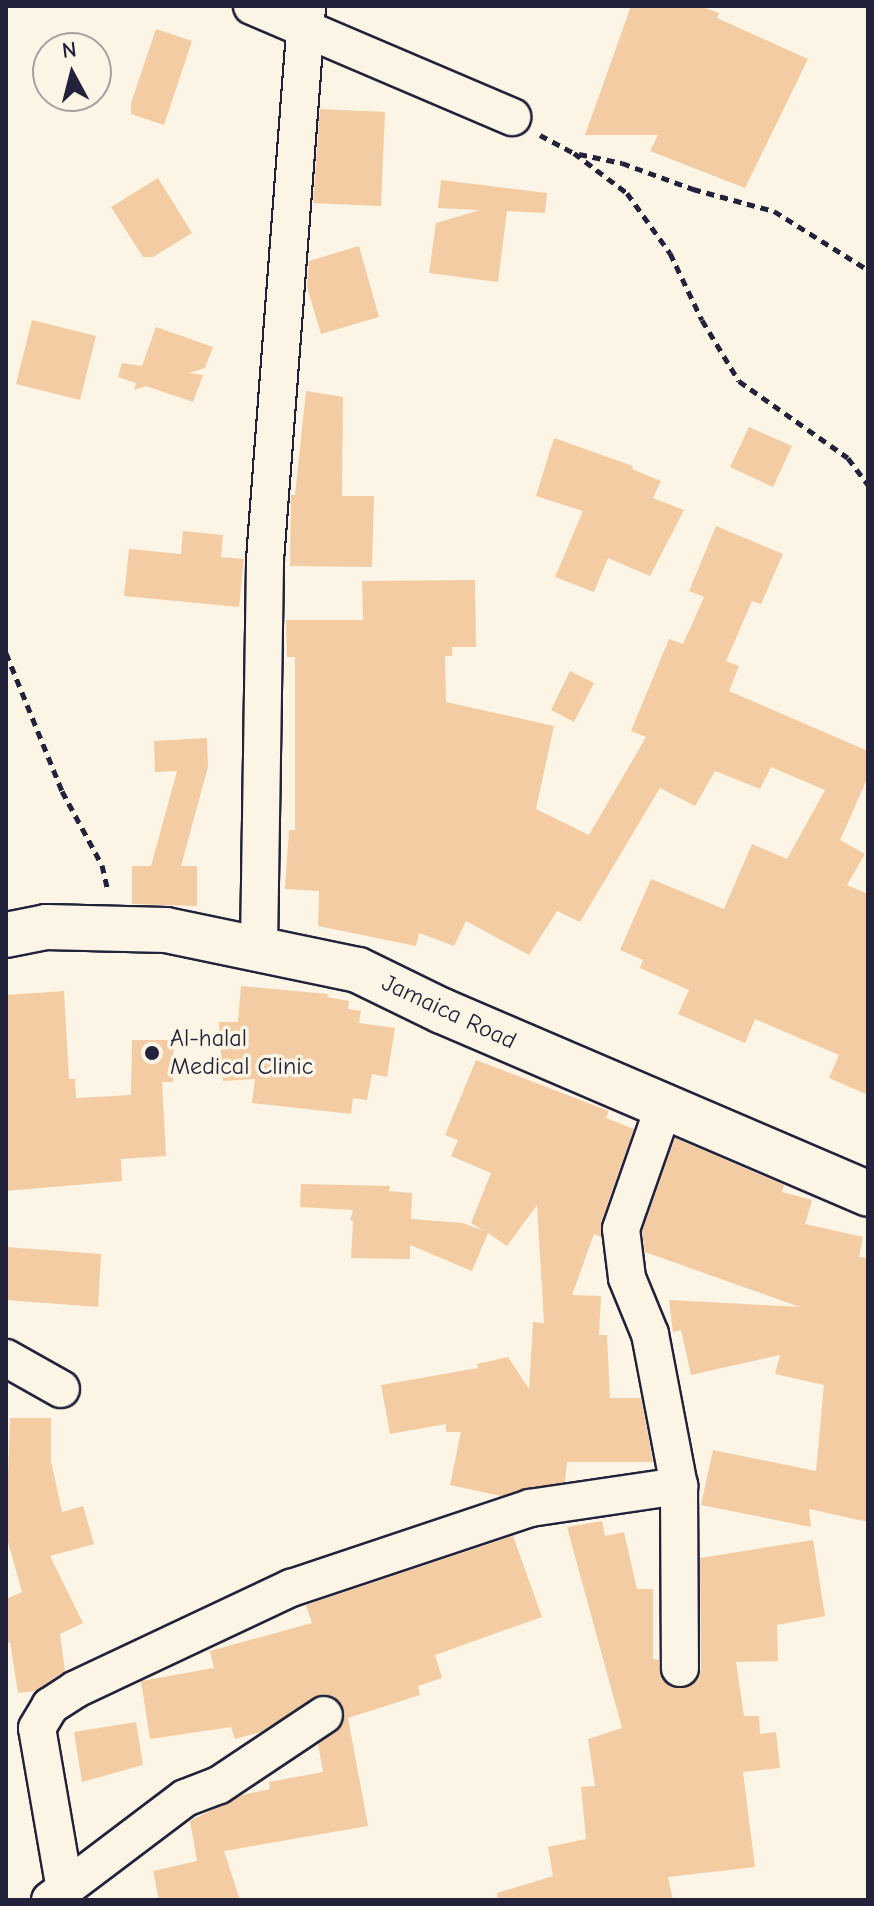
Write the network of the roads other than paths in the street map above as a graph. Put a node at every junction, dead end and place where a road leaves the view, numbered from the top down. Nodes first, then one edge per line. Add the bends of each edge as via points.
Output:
1 (252, 6) edge
2 (307, 18) edge
3 (512, 117) road end
4 (6, 935) edge
5 (259, 946) junction
6 (664, 1106) junction
7 (868, 1194) edge
8 (6, 1358) edge
9 (61, 1389) dead end
10 (679, 1486) junction
11 (680, 1668) dead end
12 (324, 1715) dead end
13 (58, 1895) edge

1 - 2 street
2 - 3 street
2 - 5 street via 265,560
4 - 5 street, Jamaica Road via 46,927 116,926
5 - 6 street, Jamaica Road via 358,970
6 - 7 street, Jamaica Road
6 - 10 street via 621,1229 627,1278 650,1334
8 - 9 street
10 - 11 street
10 - 13 street via 530,1508 291,1588 50,1706 37,1728
12 - 13 street via 219,1785 185,1798

